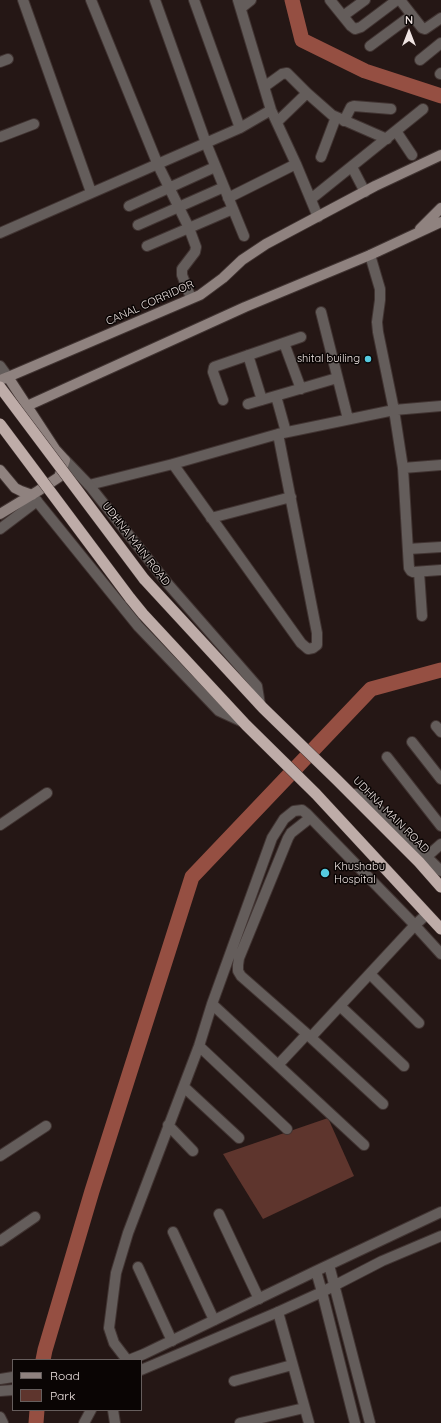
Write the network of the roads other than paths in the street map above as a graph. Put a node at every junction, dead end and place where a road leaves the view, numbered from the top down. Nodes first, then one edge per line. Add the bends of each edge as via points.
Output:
1 (23, 0) edge
2 (90, 0) edge
3 (155, 0) edge
4 (194, 0) edge
5 (251, 0) edge
6 (365, 0) edge
7 (399, 0) edge
8 (333, 1) edge
9 (240, 4) edge
10 (412, 15) junction
11 (343, 16) junction
12 (441, 18) edge
13 (441, 43) edge
14 (370, 46) dead end
15 (420, 60) dead end
16 (264, 87) junction
17 (307, 93) junction
18 (391, 109) dead end
19 (423, 109) dead end
20 (271, 110) junction
21 (340, 119) junction
22 (277, 122) junction
23 (34, 124) dead end
24 (240, 128) junction
25 (396, 131) junction
26 (0, 137) edge
27 (387, 139) junction
28 (206, 143) junction
29 (412, 155) dead end
30 (441, 155) edge
31 (321, 157) dead end
32 (296, 164) junction
33 (158, 165) junction
34 (215, 166) junction
35 (352, 167) junction
36 (169, 187) junction
37 (224, 187) junction
38 (91, 192) junction
39 (365, 192) junction
40 (228, 198) junction
41 (311, 199) junction
42 (129, 206) dead end
43 (179, 207) junction
44 (441, 208) edge
45 (233, 209) junction
46 (318, 217) junction
47 (441, 222) edge
48 (138, 225) dead end
49 (189, 228) junction
50 (0, 233) edge
51 (415, 234) junction
52 (244, 236) dead end
53 (147, 246) dead end
54 (370, 255) junction
55 (191, 298) junction
56 (321, 312) dead end
57 (301, 337) dead end
58 (284, 343) junction
59 (248, 355) junction
60 (0, 366) edge
61 (4, 378) edge
62 (337, 378) junction
63 (0, 387) edge
64 (301, 389) junction
65 (276, 396) junction
66 (223, 400) dead end
67 (262, 400) junction
68 (248, 404) dead end
69 (27, 406) junction
70 (441, 406) edge
71 (394, 410) junction
72 (348, 420) junction
73 (0, 424) edge
74 (282, 433) junction
75 (65, 460) junction
76 (173, 464) junction
77 (441, 465) edge
78 (403, 468) junction
79 (0, 470) edge
80 (89, 485) junction
81 (36, 496) junction
82 (291, 497) junction
83 (0, 514) edge
84 (211, 518) junction
85 (0, 529) edge
86 (441, 547) edge
87 (408, 549) junction
88 (441, 570) edge
89 (420, 572) junction
90 (422, 616) dead end
91 (262, 706) junction
92 (245, 723) junction
93 (412, 742) dead end
94 (387, 757) dead end
95 (441, 779) edge
96 (47, 793) dead end
97 (310, 818) junction
98 (0, 825) edge
99 (441, 826) edge
100 (441, 844) edge
101 (423, 859) junction
102 (441, 871) edge
103 (441, 887) edge
104 (427, 914) junction
105 (415, 926) junction
106 (441, 929) edge
107 (441, 954) edge
108 (370, 974) junction
109 (212, 1004) junction
110 (340, 1006) junction
111 (418, 1023) dead end
112 (309, 1035) junction
113 (199, 1046) junction
114 (278, 1065) junction
115 (404, 1066) dead end
116 (184, 1086) junction
117 (383, 1104) dead end
118 (168, 1125) junction
119 (46, 1126) dead end
120 (287, 1129) dead end
121 (239, 1138) dead end
122 (364, 1145) dead end
123 (193, 1151) dead end
124 (0, 1156) edge
125 (441, 1212) edge
126 (219, 1214) dead end
127 (34, 1217) dead end
128 (173, 1232) dead end
129 (441, 1236) edge
130 (0, 1241) edge
131 (329, 1265) junction
132 (138, 1267) dead end
133 (316, 1271) junction
134 (335, 1286) junction
135 (322, 1292) junction
136 (259, 1299) junction
137 (278, 1312) junction
138 (214, 1320) junction
139 (172, 1341) junction
140 (127, 1359) edge
141 (130, 1359) edge
142 (292, 1366) junction
143 (142, 1370) edge
144 (234, 1381) dead end
145 (304, 1408) junction
146 (90, 1411) edge
147 (113, 1411) edge
148 (0, 1417) edge
149 (3, 1423) edge
150 (84, 1423) edge
151 (114, 1423) edge
152 (240, 1423) edge
153 (309, 1423) edge
154 (355, 1423) edge
155 (370, 1423) edge

1 - 38 street
2 - 33 street
3 - 28 street
4 - 24 street
5 - 9 street
6 - 11 street
7 - 10 street
7 - 11 street via 355,29
8 - 11 street
9 - 16 street
10 - 12 street via 424,29
10 - 14 street
13 - 15 street
16 - 17 street via 287,73
16 - 20 street
17 - 21 street
17 - 22 street
18 - 21 street via 354,106
19 - 25 street
20 - 22 street
20 - 24 street
21 - 27 street
21 - 31 street
22 - 32 street
23 - 26 street
24 - 28 street
25 - 27 street
25 - 29 street
27 - 35 street
28 - 33 street
28 - 34 street
30 - 39 main road, CANAL CORRIDOR
32 - 40 street
32 - 41 street
33 - 36 street
33 - 38 street
34 - 36 street
34 - 37 street
35 - 39 street
35 - 41 street
36 - 42 street
36 - 43 street
37 - 40 street
37 - 43 street
38 - 50 street
39 - 46 main road, CANAL CORRIDOR
40 - 45 street
41 - 46 street
43 - 48 street
43 - 49 street
44 - 51 main road
45 - 49 street
45 - 52 street
46 - 55 main road, CANAL CORRIDOR via 266,244 242,260 200,295
47 - 51 main road
49 - 53 street
49 - 55 street via 196,247 182,268 182,276
51 - 54 main road
54 - 69 main road via 244,307
54 - 71 street via 380,289 377,327
55 - 61 main road, CANAL CORRIDOR
56 - 62 street
57 - 58 street
58 - 59 street
58 - 64 street
59 - 66 street via 213,369
59 - 67 street
60 - 61 street
61 - 69 main road
62 - 64 street
62 - 72 street
63 - 91 highway, UDHNA MAIN ROAD, bridge via 144,579
64 - 65 street
65 - 67 street
65 - 74 street
67 - 68 street
69 - 75 main road
70 - 71 street
71 - 72 street
71 - 78 street
72 - 74 street
73 - 92 highway, bridge via 143,614
74 - 76 street
74 - 82 street
75 - 80 street
75 - 81 main road via 59,477
76 - 80 street
76 - 84 street
77 - 78 street
78 - 87 street
79 - 81 main road via 15,488
80 - 91 street via 168,584 257,686
81 - 83 main road
81 - 85 street
81 - 92 street via 138,626 219,711
82 - 84 street
82 - 84 street via 317,633 317,645 313,648 308,649 301,643
86 - 87 street
87 - 89 street via 410,571
88 - 89 street
89 - 90 street
91 - 101 highway, UDHNA MAIN ROAD via 351,794
92 - 104 highway via 316,794
93 - 95 street
94 - 99 street
96 - 98 street
97 - 105 street
97 - 109 street via 302,810 294,811 284,819 272,838
97 - 112 street via 288,838 238,965 241,976
100 - 101 street
101 - 102 street
101 - 103 highway, UDHNA MAIN ROAD
104 - 105 street
104 - 106 highway
105 - 107 street
105 - 108 street
108 - 110 street
108 - 111 street
109 - 113 street
109 - 114 street
110 - 112 street
110 - 115 street
112 - 114 street
112 - 117 street
113 - 116 street
113 - 120 street
114 - 122 street
116 - 118 street
116 - 121 street
118 - 123 street
118 - 140 street via 116,1273 109,1328 114,1343
119 - 124 street
125 - 131 street
126 - 136 street
127 - 130 street
128 - 138 street
129 - 134 street via 382,1261
131 - 133 street
131 - 134 street
132 - 139 street
133 - 135 street
133 - 136 street
134 - 135 street
134 - 155 street
135 - 137 street
135 - 154 street
136 - 138 street
137 - 142 street
137 - 143 street
138 - 139 street
139 - 141 street
142 - 144 street
142 - 145 street
145 - 152 street
145 - 153 street
146 - 150 street
147 - 151 street
148 - 149 street

